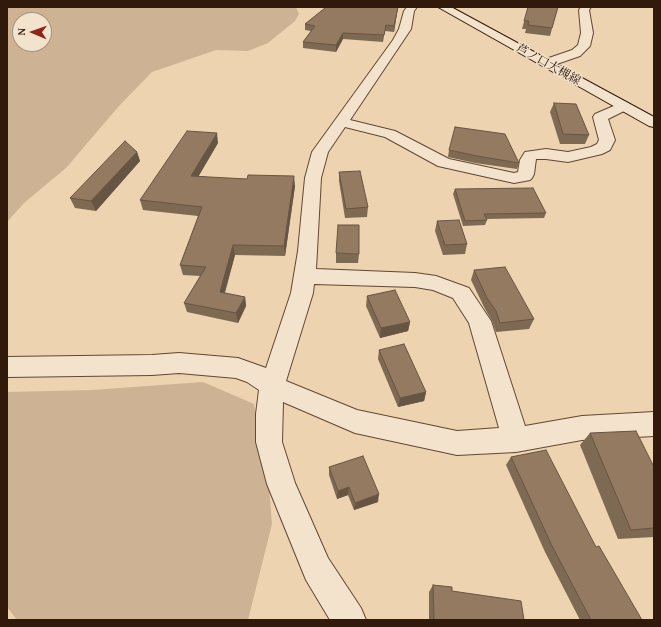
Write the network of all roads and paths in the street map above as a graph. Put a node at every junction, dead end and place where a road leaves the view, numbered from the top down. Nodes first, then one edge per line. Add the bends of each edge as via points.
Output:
1 (412, 7) edge
2 (443, 7) edge
3 (586, 7) edge
4 (547, 63) junction
5 (623, 106) junction
6 (341, 122) junction
7 (654, 123) edge
8 (304, 276) junction
9 (7, 367) edge
10 (272, 386) junction
11 (654, 424) edge
12 (516, 440) junction
13 (349, 620) edge

1 - 6 street via 405,29
2 - 4 street, 芦ノ口大槻線
3 - 4 street via 584,10 587,33 584,46 576,53
4 - 5 street, 芦ノ口大槻線
5 - 6 street via 600,117 607,140 604,147 568,157 531,155 526,174 514,178 444,163 390,134
5 - 7 street, 芦ノ口大槻線
6 - 8 street via 320,152 313,178
8 - 10 street via 302,293
8 - 12 street via 415,280 436,283 460,292 480,321
9 - 10 street via 179,363 217,365 238,368 256,375
10 - 12 street via 355,421 457,443
10 - 13 street via 268,431 274,463 316,569
11 - 12 street via 582,428

